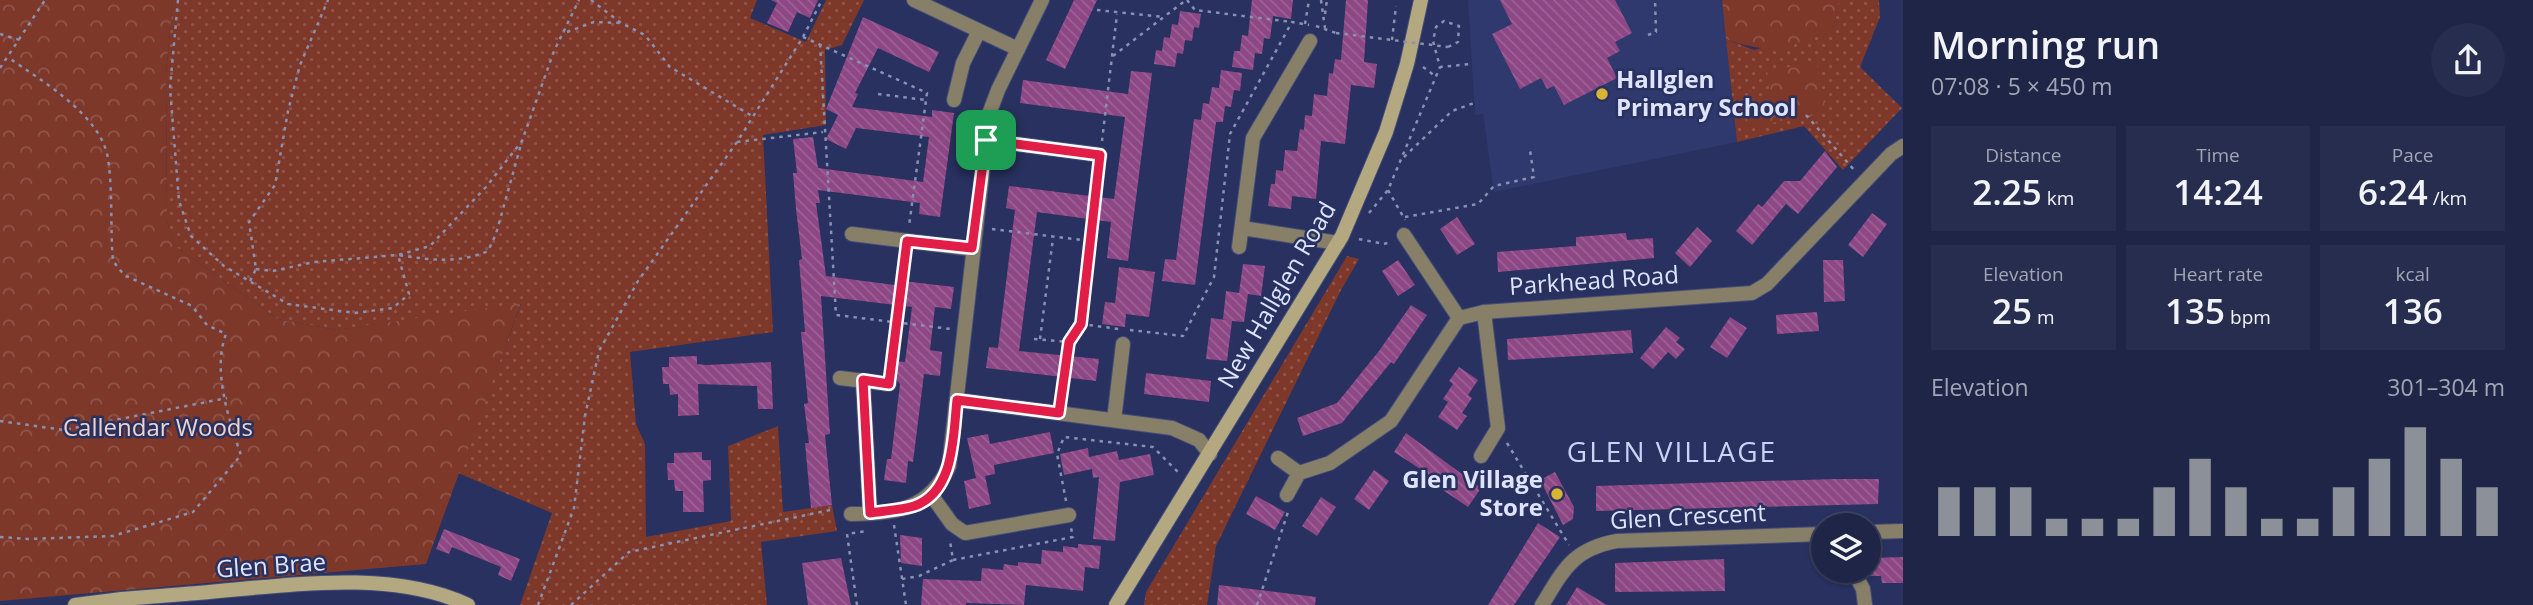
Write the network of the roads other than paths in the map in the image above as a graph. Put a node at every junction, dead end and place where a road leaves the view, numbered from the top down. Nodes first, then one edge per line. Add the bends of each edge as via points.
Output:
1 (914, 0) edge
2 (1042, 0) edge
3 (1421, 0) edge
4 (979, 31) junction
5 (1310, 41) dead end
6 (1018, 49) junction
7 (954, 100) dead end
8 (986, 140) junction
9 (1903, 146) edge
10 (1100, 155) road end
11 (1242, 228) junction
12 (852, 234) dead end
13 (1404, 235) dead end
14 (1340, 239) junction
15 (1239, 247) dead end
16 (972, 248) junction
17 (1484, 312) junction
18 (1459, 318) junction
19 (1123, 344) dead end
20 (840, 378) dead end
21 (863, 380) junction
22 (889, 384) road end
23 (957, 400) junction
24 (1114, 420) junction
25 (1210, 454) junction
26 (1481, 456) dead end
27 (1278, 458) dead end
28 (1299, 473) junction
29 (932, 496) junction
30 (1288, 500) road end
31 (870, 513) junction
32 (851, 514) road end
33 (1069, 515) road end
34 (1903, 531) edge
35 (1881, 532) edge
36 (1811, 534) edge
37 (1860, 583) edge
38 (1125, 598) edge
39 (75, 605) edge
40 (468, 605) edge
41 (1116, 605) edge
42 (1542, 605) edge
43 (1865, 605) edge

1 - 4 street
2 - 6 street
3 - 14 street, New Hallglen Road via 1386,132
4 - 6 street
4 - 7 street via 963,63
5 - 11 street via 1254,138
6 - 8 street via 998,90
8 - 10 street
8 - 16 street
9 - 17 street, Parkhead Road via 1767,284 1752,293
11 - 14 street
11 - 15 street
12 - 16 street
13 - 18 street
14 - 25 street, New Hallglen Road
16 - 23 street
17 - 18 street, Parkhead Road
17 - 26 street via 1499,428
18 - 28 street via 1391,421 1331,463
19 - 24 street
20 - 21 street
21 - 22 street
21 - 31 street
23 - 24 street
23 - 29 street via 949,466
24 - 25 street via 1186,432
25 - 38 street, New Hallglen Road
27 - 28 street
28 - 30 street
29 - 31 street via 915,506
29 - 33 street via 965,533
31 - 32 street
34 - 35 street
36 - 42 street, Glen Crescent via 1594,545 1565,568
37 - 43 street
38 - 41 street, New Hallglen Road
39 - 40 street, Glen Brae, bridge via 387,582

